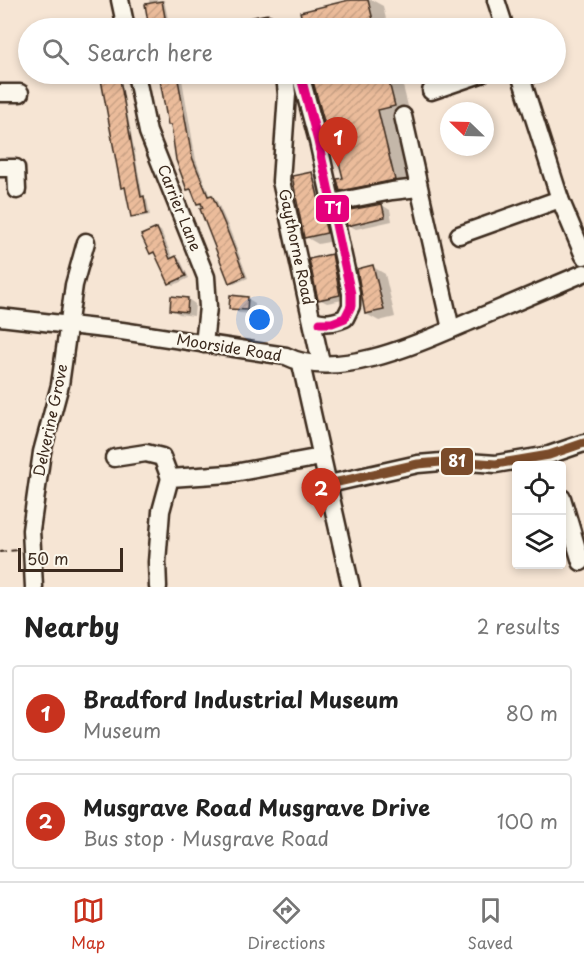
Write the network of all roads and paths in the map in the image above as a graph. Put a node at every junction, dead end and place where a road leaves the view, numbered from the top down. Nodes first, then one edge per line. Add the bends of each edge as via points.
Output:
1 (120, 0) edge
2 (496, 0) edge
3 (124, 18) edge
4 (502, 18) edge
5 (138, 84) edge
6 (289, 84) edge
7 (295, 84) edge
8 (452, 84) edge
9 (523, 84) edge
10 (431, 91) dead end
11 (0, 93) edge
12 (20, 93) dead end
13 (403, 116) dead end
14 (0, 168) edge
15 (418, 188) junction
16 (17, 190) dead end
17 (560, 199) junction
18 (331, 203) junction
19 (459, 235) dead end
20 (86, 242) dead end
21 (584, 256) edge
22 (584, 273) edge
23 (0, 317) edge
24 (312, 320) junction
25 (69, 325) junction
26 (451, 329) junction
27 (204, 344) junction
28 (301, 363) junction
29 (321, 363) junction
30 (584, 443) edge
31 (321, 457) junction
32 (114, 458) dead end
33 (550, 460) edge
34 (170, 478) junction
35 (329, 484) junction
36 (566, 514) edge
37 (581, 562) dead end
38 (34, 587) edge
39 (158, 587) edge
40 (351, 587) edge

1 - 3 street
2 - 4 street
5 - 27 street, Carrier Lane via 148,132 206,277
6 - 24 street, Gaythorne Road via 281,181
7 - 18 street, Gaythorne Road via 318,141
8 - 10 street
9 - 17 street
11 - 12 street
13 - 15 street
14 - 16 street via 16,168
15 - 18 street
15 - 26 street
17 - 19 street
17 - 21 street
18 - 24 street, Gaythorne Road via 351,306 345,318 332,323
20 - 25 street, Delverine Grove via 74,285
22 - 26 street, Moorside Road
23 - 25 street, Moorside Road
24 - 29 street, Gaythorne Road
25 - 27 street, Moorside Road
25 - 38 street, Delverine Grove via 60,385 42,452 31,530
26 - 29 street, Moorside Road via 391,354 345,363
27 - 28 street, Moorside Road via 286,356
28 - 29 street, Moorside Road
28 - 31 street
30 - 33 street
31 - 34 street via 229,474
31 - 35 street
32 - 34 street via 146,453 162,458
33 - 35 street via 418,464
34 - 39 street via 161,511
35 - 40 street
36 - 37 street

